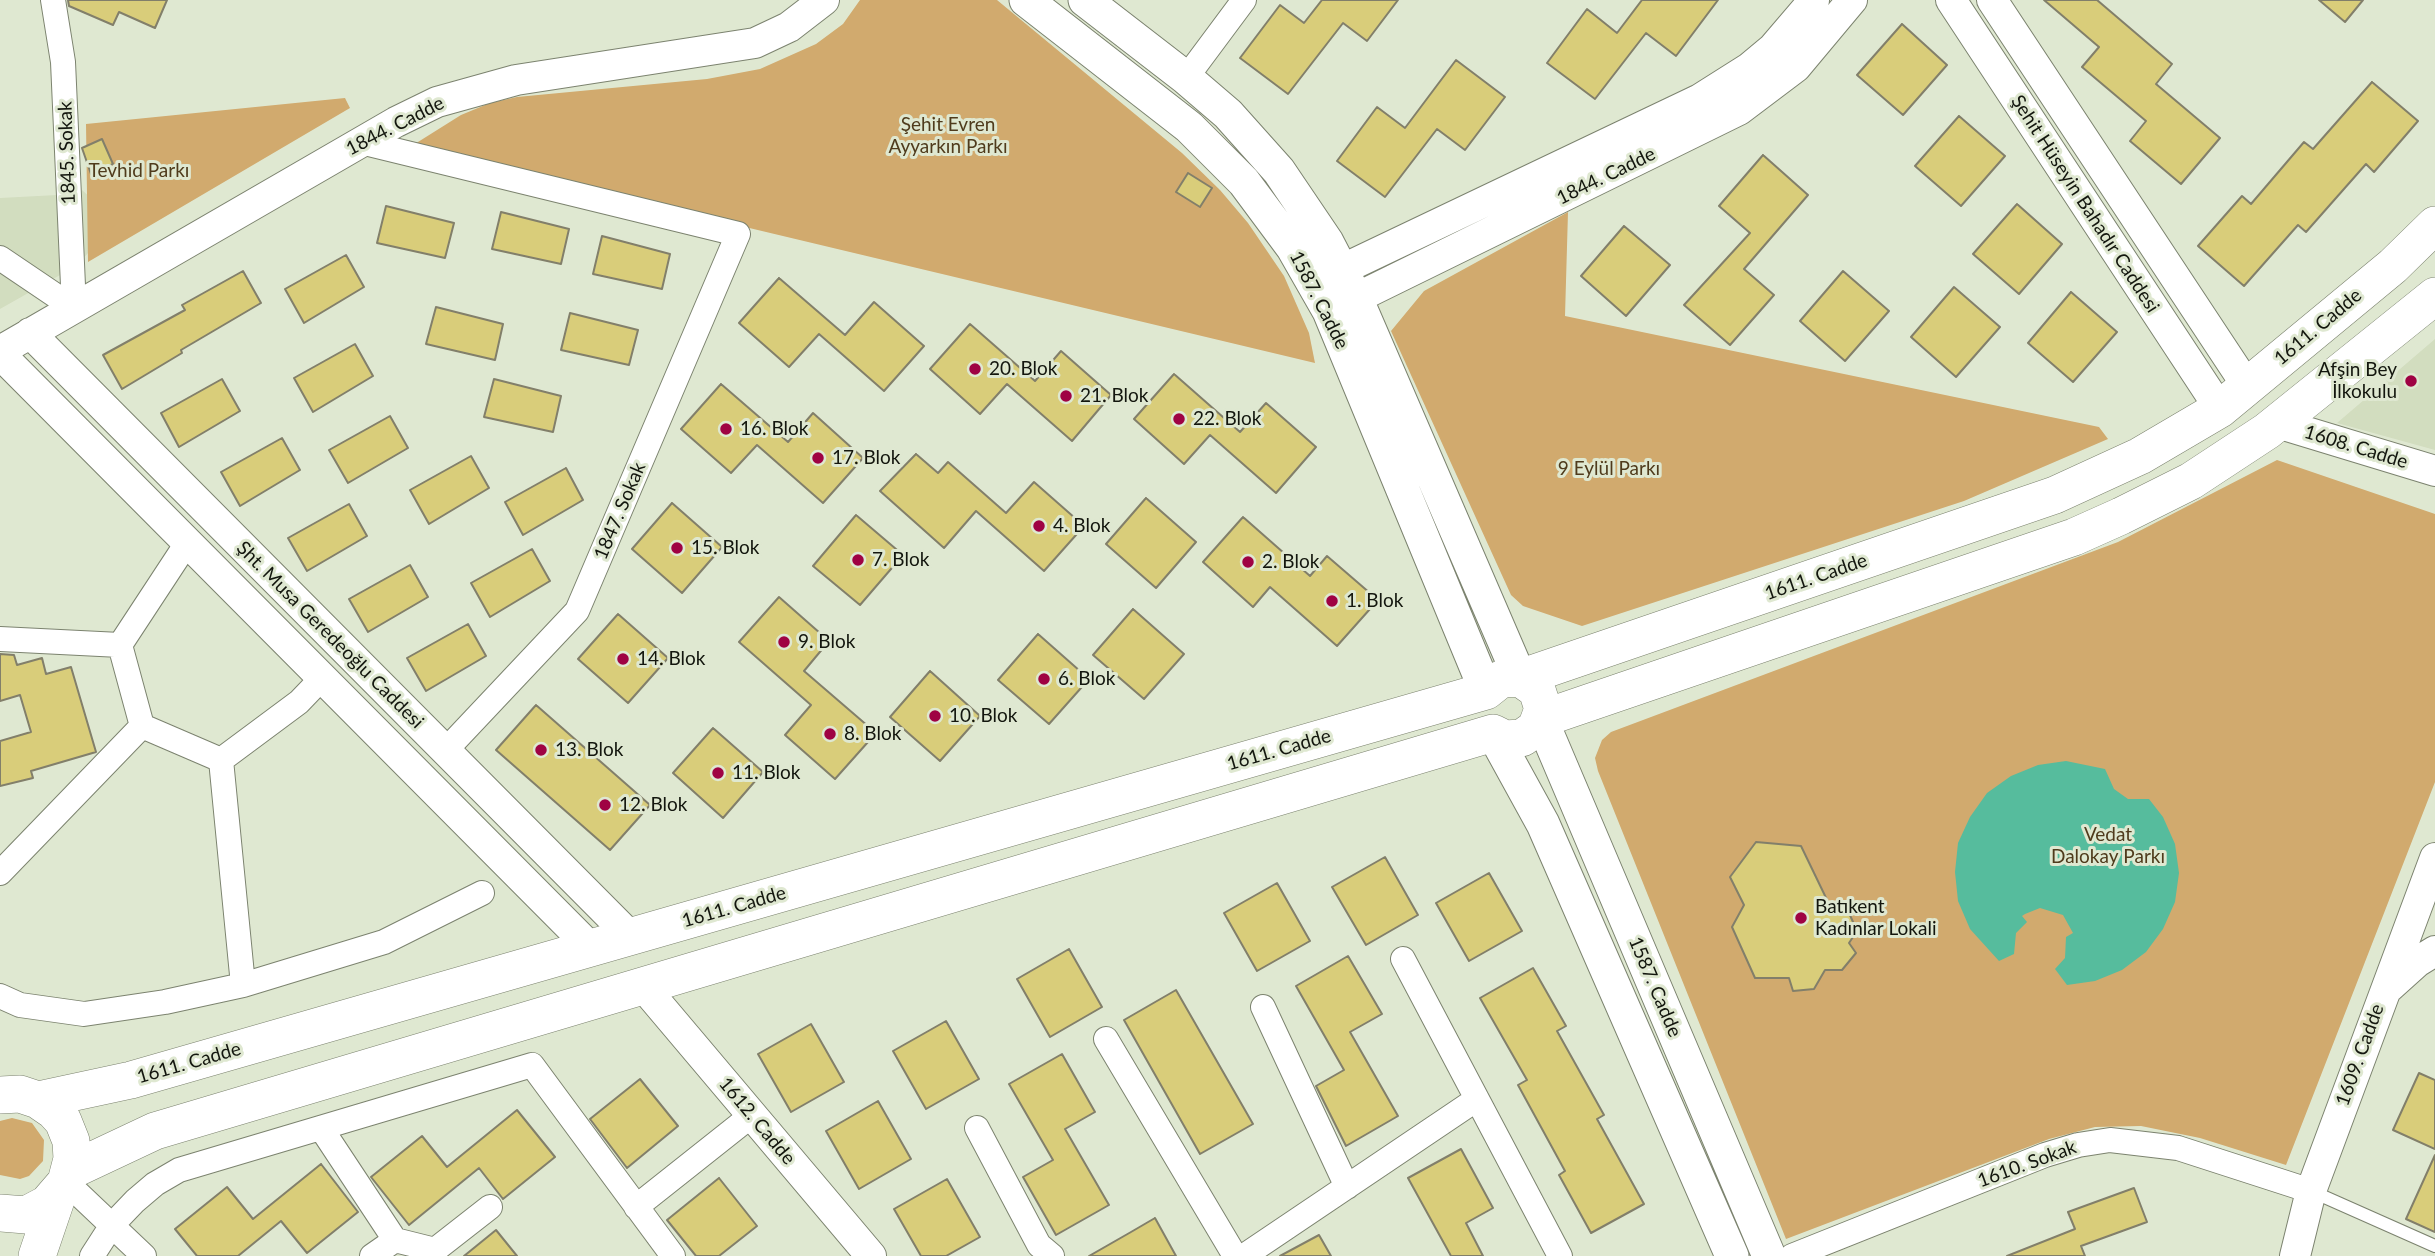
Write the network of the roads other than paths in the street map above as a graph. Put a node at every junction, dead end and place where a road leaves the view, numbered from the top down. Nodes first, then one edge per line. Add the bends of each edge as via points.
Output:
1 (53, 0) edge
2 (824, 0) edge
3 (1026, 0) edge
4 (1085, 0) edge
5 (1244, 0) edge
6 (1814, 0) edge
7 (1852, 0) edge
8 (1951, 0) edge
9 (1992, 0) edge
10 (1186, 78) junction
11 (361, 142) junction
12 (2435, 225) edge
13 (0, 258) edge
14 (1336, 290) junction
15 (2435, 296) edge
16 (74, 308) junction
17 (30, 333) junction
18 (0, 352) edge
19 (2233, 398) junction
20 (2277, 423) junction
21 (2435, 471) edge
22 (187, 543) junction
23 (0, 639) edge
24 (120, 645) junction
25 (322, 678) junction
26 (1520, 678) junction
27 (1486, 691) junction
28 (1541, 719) junction
29 (142, 726) junction
30 (1493, 733) junction
31 (445, 751) junction
32 (221, 760) junction
33 (2435, 858) edge
34 (0, 873) edge
35 (482, 893) dead end
36 (631, 937) junction
37 (591, 948) junction
38 (2435, 951) edge
39 (1403, 959) dead end
40 (243, 985) junction
41 (643, 986) junction
42 (2382, 994) junction
43 (0, 996) edge
44 (1263, 1007) dead end
45 (1105, 1039) dead end
46 (0, 1095) edge
47 (1477, 1099) junction
48 (38, 1100) junction
49 (752, 1115) junction
50 (321, 1128) junction
51 (977, 1128) dead end
52 (65, 1182) junction
53 (1347, 1187) junction
54 (2311, 1191) junction
55 (490, 1207) dead end
56 (636, 1207) junction
57 (0, 1213) edge
58 (112, 1225) junction
59 (395, 1240) junction
60 (2435, 1245) edge
61 (37, 1256) edge
62 (92, 1256) edge
63 (144, 1256) edge
64 (372, 1256) edge
65 (673, 1256) edge
66 (871, 1256) edge
67 (1052, 1256) edge
68 (1235, 1256) edge
69 (1244, 1256) edge
70 (1560, 1256) edge
71 (1732, 1256) edge
72 (1769, 1256) edge
73 (1792, 1256) edge
74 (2295, 1256) edge

1 - 16 street, 1845. Sokak via 64,62
2 - 11 street, 1844. Cadde via 789,27 755,43 475,90 438,102
3 - 14 main road, 1587. Cadde via 1209,146
4 - 10 main road, 1587. Cadde
5 - 10 street
6 - 14 street, 1844. Cadde via 1773,48 1711,92
7 - 14 street, 1844. Cadde via 1796,67 1739,110
8 - 19 street, Şehit Hüseyin Bahadır Caddesi
9 - 19 street, Şehit Hüseyin Bahadır Caddesi
10 - 14 main road, 1587. Cadde via 1242,128 1279,172
11 - 16 street, 1844. Cadde
11 - 31 street, 1847. Sokak via 738,234 577,611
12 - 19 main road, 1611. Cadde via 2401,259
13 - 16 street
14 - 26 main road, 1587. Cadde
14 - 27 main road, 1587. Cadde
15 - 20 main road
16 - 17 street, 1844. Cadde
17 - 18 street, 1844. Cadde
17 - 31 street, Şht. Musa Geredeoğlu Caddesi
18 - 22 street, Şht. Musa Geredeoğlu Caddesi
19 - 26 main road, 1611. Cadde via 2140,456 2055,495
20 - 21 street, 1608. Cadde
20 - 28 main road via 2191,481 2074,537
22 - 24 street
22 - 25 street, Şht. Musa Geredeoğlu Caddesi
23 - 24 street
24 - 29 street
25 - 32 street via 299,702
25 - 37 street, Şht. Musa Geredeoğlu Caddesi
26 - 27 main road, 1611. Cadde via 1501,679
26 - 28 main road via 1542,699
27 - 30 main road via 1481,710
27 - 36 main road, 1611. Cadde
28 - 30 main road via 1522,738
28 - 72 main road, 1587. Cadde
29 - 32 street
29 - 34 street
30 - 41 main road
30 - 71 main road, 1587. Cadde via 1543,824
31 - 36 street, Şht. Musa Geredeoğlu Caddesi
32 - 40 street
33 - 42 street, 1609. Cadde
35 - 40 street via 384,942
36 - 37 main road, 1611. Cadde
37 - 48 main road, 1611. Cadde via 131,1080
38 - 42 street
39 - 47 street
40 - 43 street via 84,1014 20,1005
41 - 49 street, 1612. Cadde
41 - 52 main road via 156,1131
42 - 54 street, 1609. Cadde
44 - 53 street
45 - 68 street
46 - 48 main road via 20,1094
47 - 53 street
47 - 70 street
48 - 52 main road via 63,1121 71,1141
49 - 56 street
49 - 66 street, 1612. Cadde
50 - 56 street via 532,1065
50 - 58 street via 179,1170 155,1184
50 - 59 street
51 - 67 street via 1039,1245
52 - 57 main road via 47,1204 26,1215
52 - 58 street
52 - 61 main road
53 - 69 street
54 - 60 lane
54 - 73 street, 1610. Sokak via 2178,1148 2110,1140 2045,1155
54 - 74 street, 1609. Cadde
55 - 59 street via 436,1250
56 - 65 street
58 - 62 street
58 - 63 street
59 - 64 street

